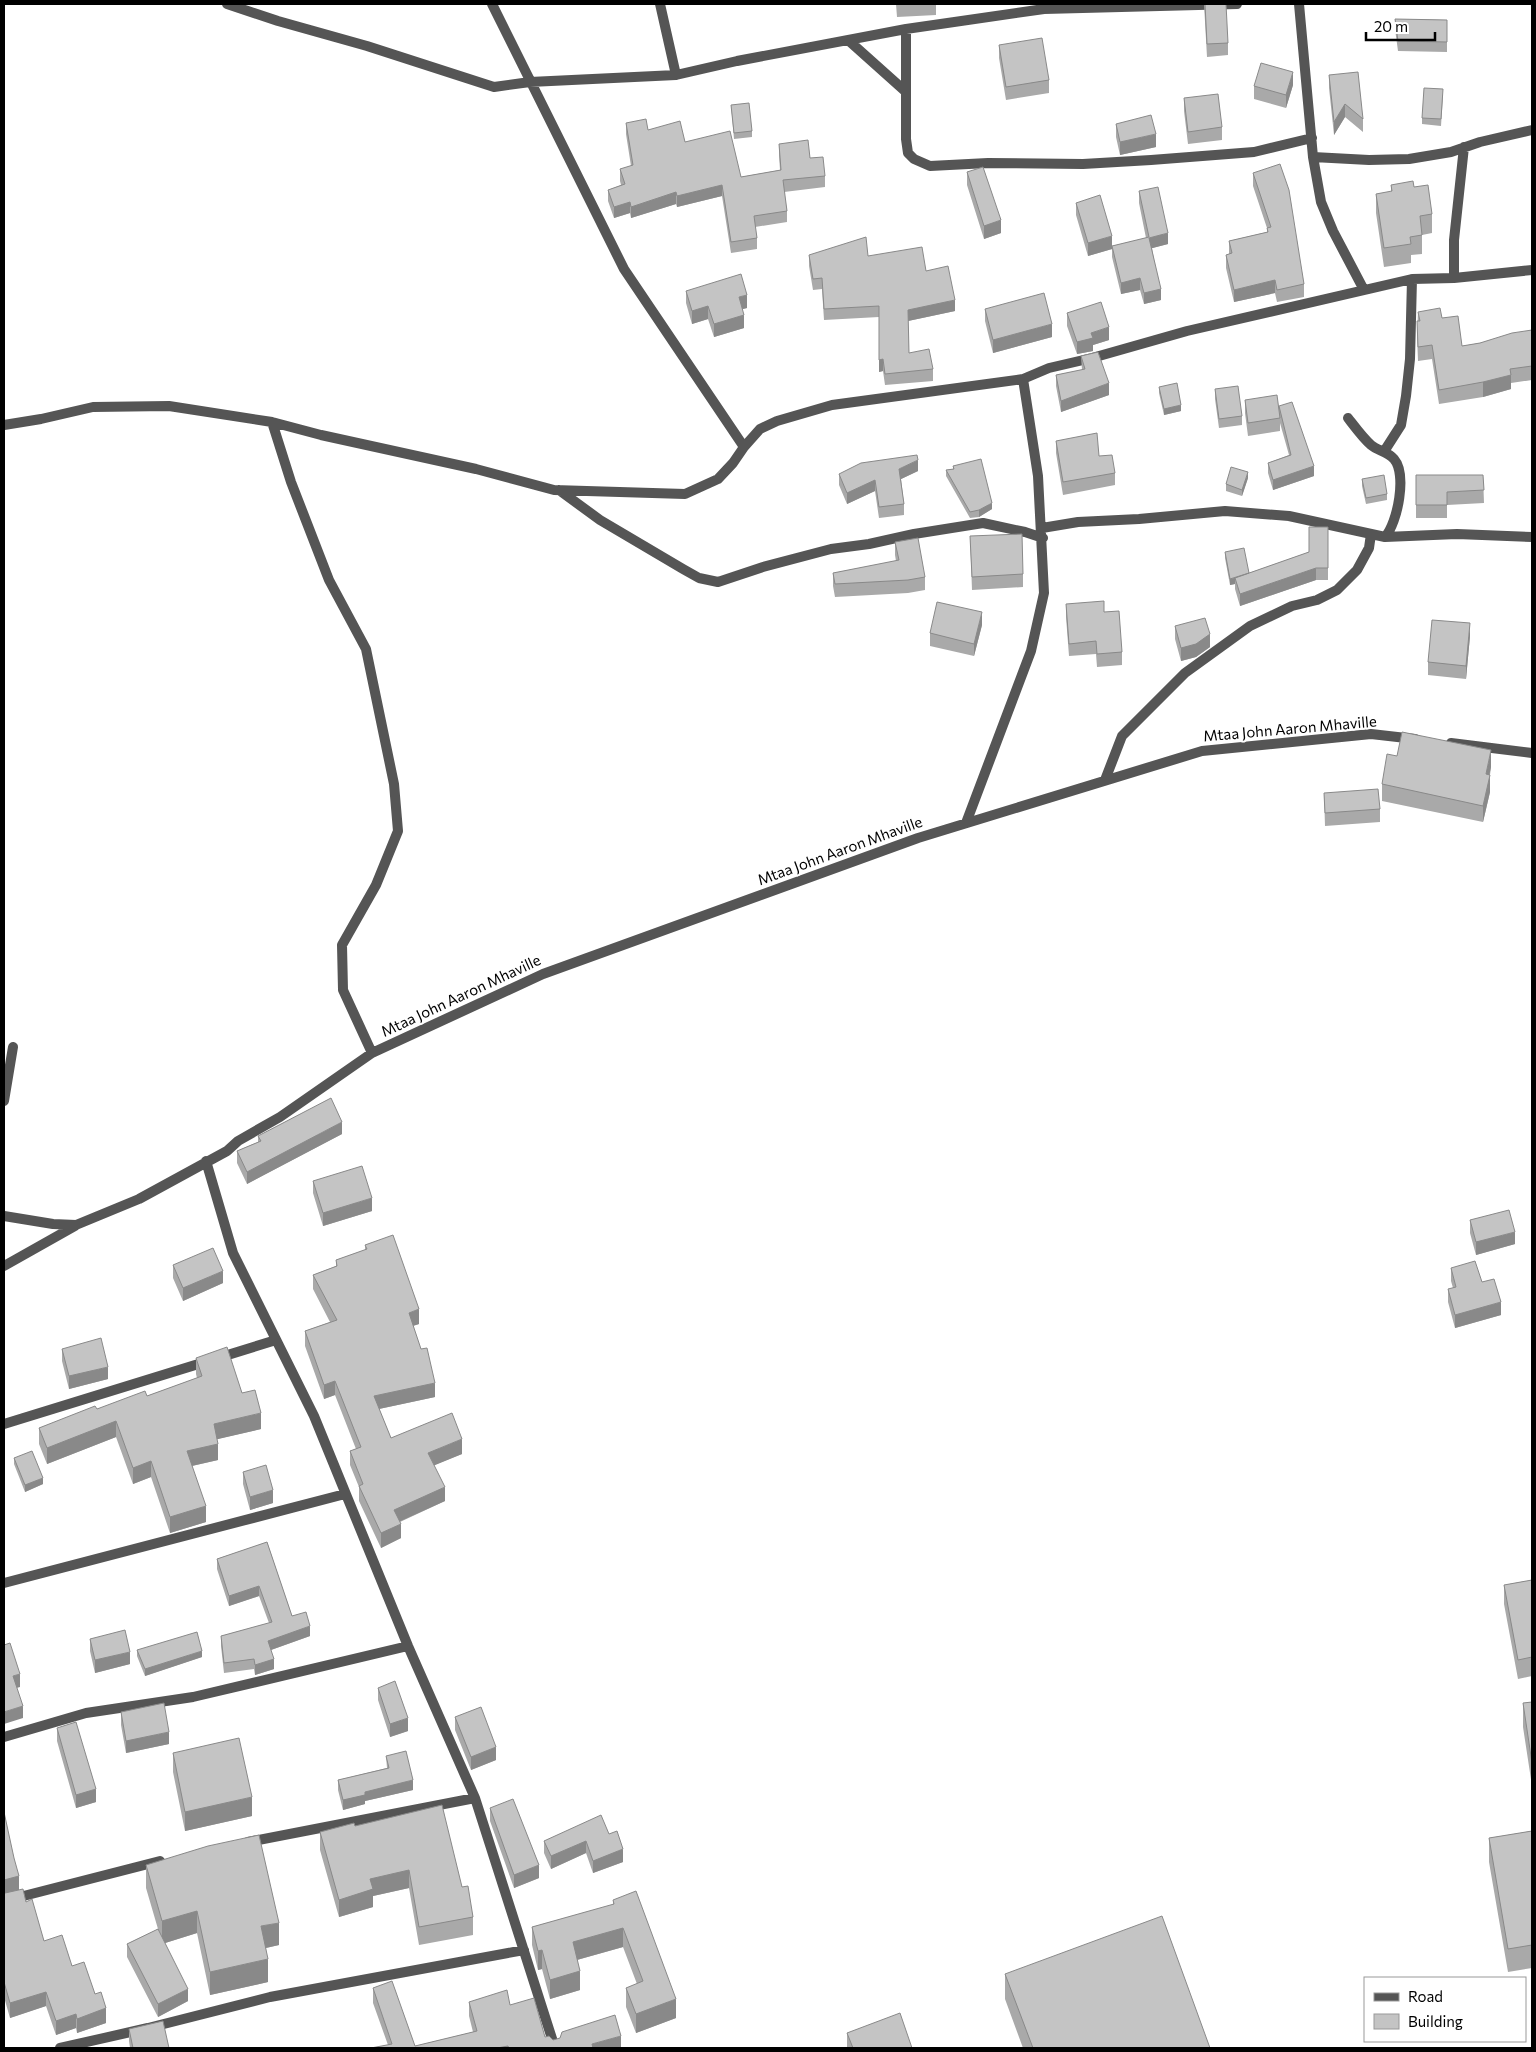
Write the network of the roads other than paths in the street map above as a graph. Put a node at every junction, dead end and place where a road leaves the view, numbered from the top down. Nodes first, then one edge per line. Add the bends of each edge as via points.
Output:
1 (227, 4) edge
2 (492, 4) edge
3 (660, 4) edge
4 (1237, 4) edge
5 (1299, 4) edge
6 (906, 29) junction
7 (848, 40) junction
8 (676, 75) junction
9 (530, 82) junction
10 (905, 91) junction
11 (1532, 130) edge
12 (1312, 138) junction
13 (1464, 147) junction
14 (1313, 157) junction
15 (1532, 270) edge
16 (1454, 278) junction
17 (1412, 279) junction
18 (1364, 290) junction
19 (1023, 378) junction
20 (1348, 418) dead end
21 (272, 422) junction
22 (4, 424) edge
23 (744, 447) junction
24 (1385, 450) junction
25 (558, 490) junction
26 (1043, 533) junction
27 (1372, 534) junction
28 (1385, 537) junction
29 (1532, 537) edge
30 (1532, 752) edge
31 (1105, 780) junction
32 (966, 823) junction
33 (14, 1047) dead end
34 (372, 1054) junction
35 (4, 1101) edge
36 (206, 1161) junction
37 (4, 1216) edge
38 (76, 1225) junction
39 (4, 1266) edge
40 (276, 1340) junction
41 (4, 1424) edge
42 (345, 1494) junction
43 (4, 1583) edge
44 (408, 1646) junction
45 (4, 1738) edge
46 (475, 1798) junction
47 (236, 1844) edge
48 (169, 1859) edge
49 (4, 1901) edge
50 (524, 1950) junction
51 (60, 2048) edge
52 (555, 2048) edge

1 - 9 street via 494,87
2 - 9 street
3 - 8 street
4 - 6 street via 1044,9
5 - 12 street
6 - 7 street
6 - 10 street
7 - 8 street
7 - 10 street
8 - 9 street
9 - 23 street via 624,269
10 - 12 street via 908,153 930,166 1151,160 1254,152
11 - 13 street
12 - 14 street
13 - 14 street via 1408,158
13 - 16 street via 1454,240
14 - 18 street via 1321,202
15 - 16 street
16 - 17 street
17 - 18 street
17 - 24 street via 1406,396 1401,425
18 - 19 street via 1187,330
19 - 23 street via 832,405 777,421 760,430
19 - 26 street
20 - 24 street via 1372,446
21 - 22 street via 169,406 92,407
21 - 25 street
21 - 34 street via 329,580 366,649 394,784 398,831 376,885 342,945 343,990
23 - 25 street via 718,479 685,494
24 - 28 street via 1401,472 1398,512
25 - 26 street via 600,520 683,569 699,578 718,582 831,549 983,523
26 - 27 street via 1078,522 1225,511 1289,516
26 - 32 street via 1044,593 1031,651
27 - 28 street
27 - 31 street via 1369,548 1356,570 1337,590 1250,626 1185,673 1122,736
28 - 29 street via 1457,534
30 - 31 street, Mtaa John Aaron Mhaville via 1371,734 1202,751
31 - 32 street, Mtaa John Aaron Mhaville
32 - 34 street, Mtaa John Aaron Mhaville via 543,974
33 - 35 street
34 - 36 street, Mtaa John Aaron Mhaville via 280,1118
36 - 38 street, Mtaa John Aaron Mhaville via 139,1200
36 - 40 street via 233,1252
37 - 38 street
38 - 39 street, Mtaa John Aaron Mhaville
40 - 41 street
40 - 42 street via 314,1416
42 - 43 street
42 - 44 street
44 - 45 street via 193,1697 86,1713
44 - 46 street
46 - 47 street
46 - 50 street
48 - 49 street
50 - 51 street via 270,1997
50 - 52 street

